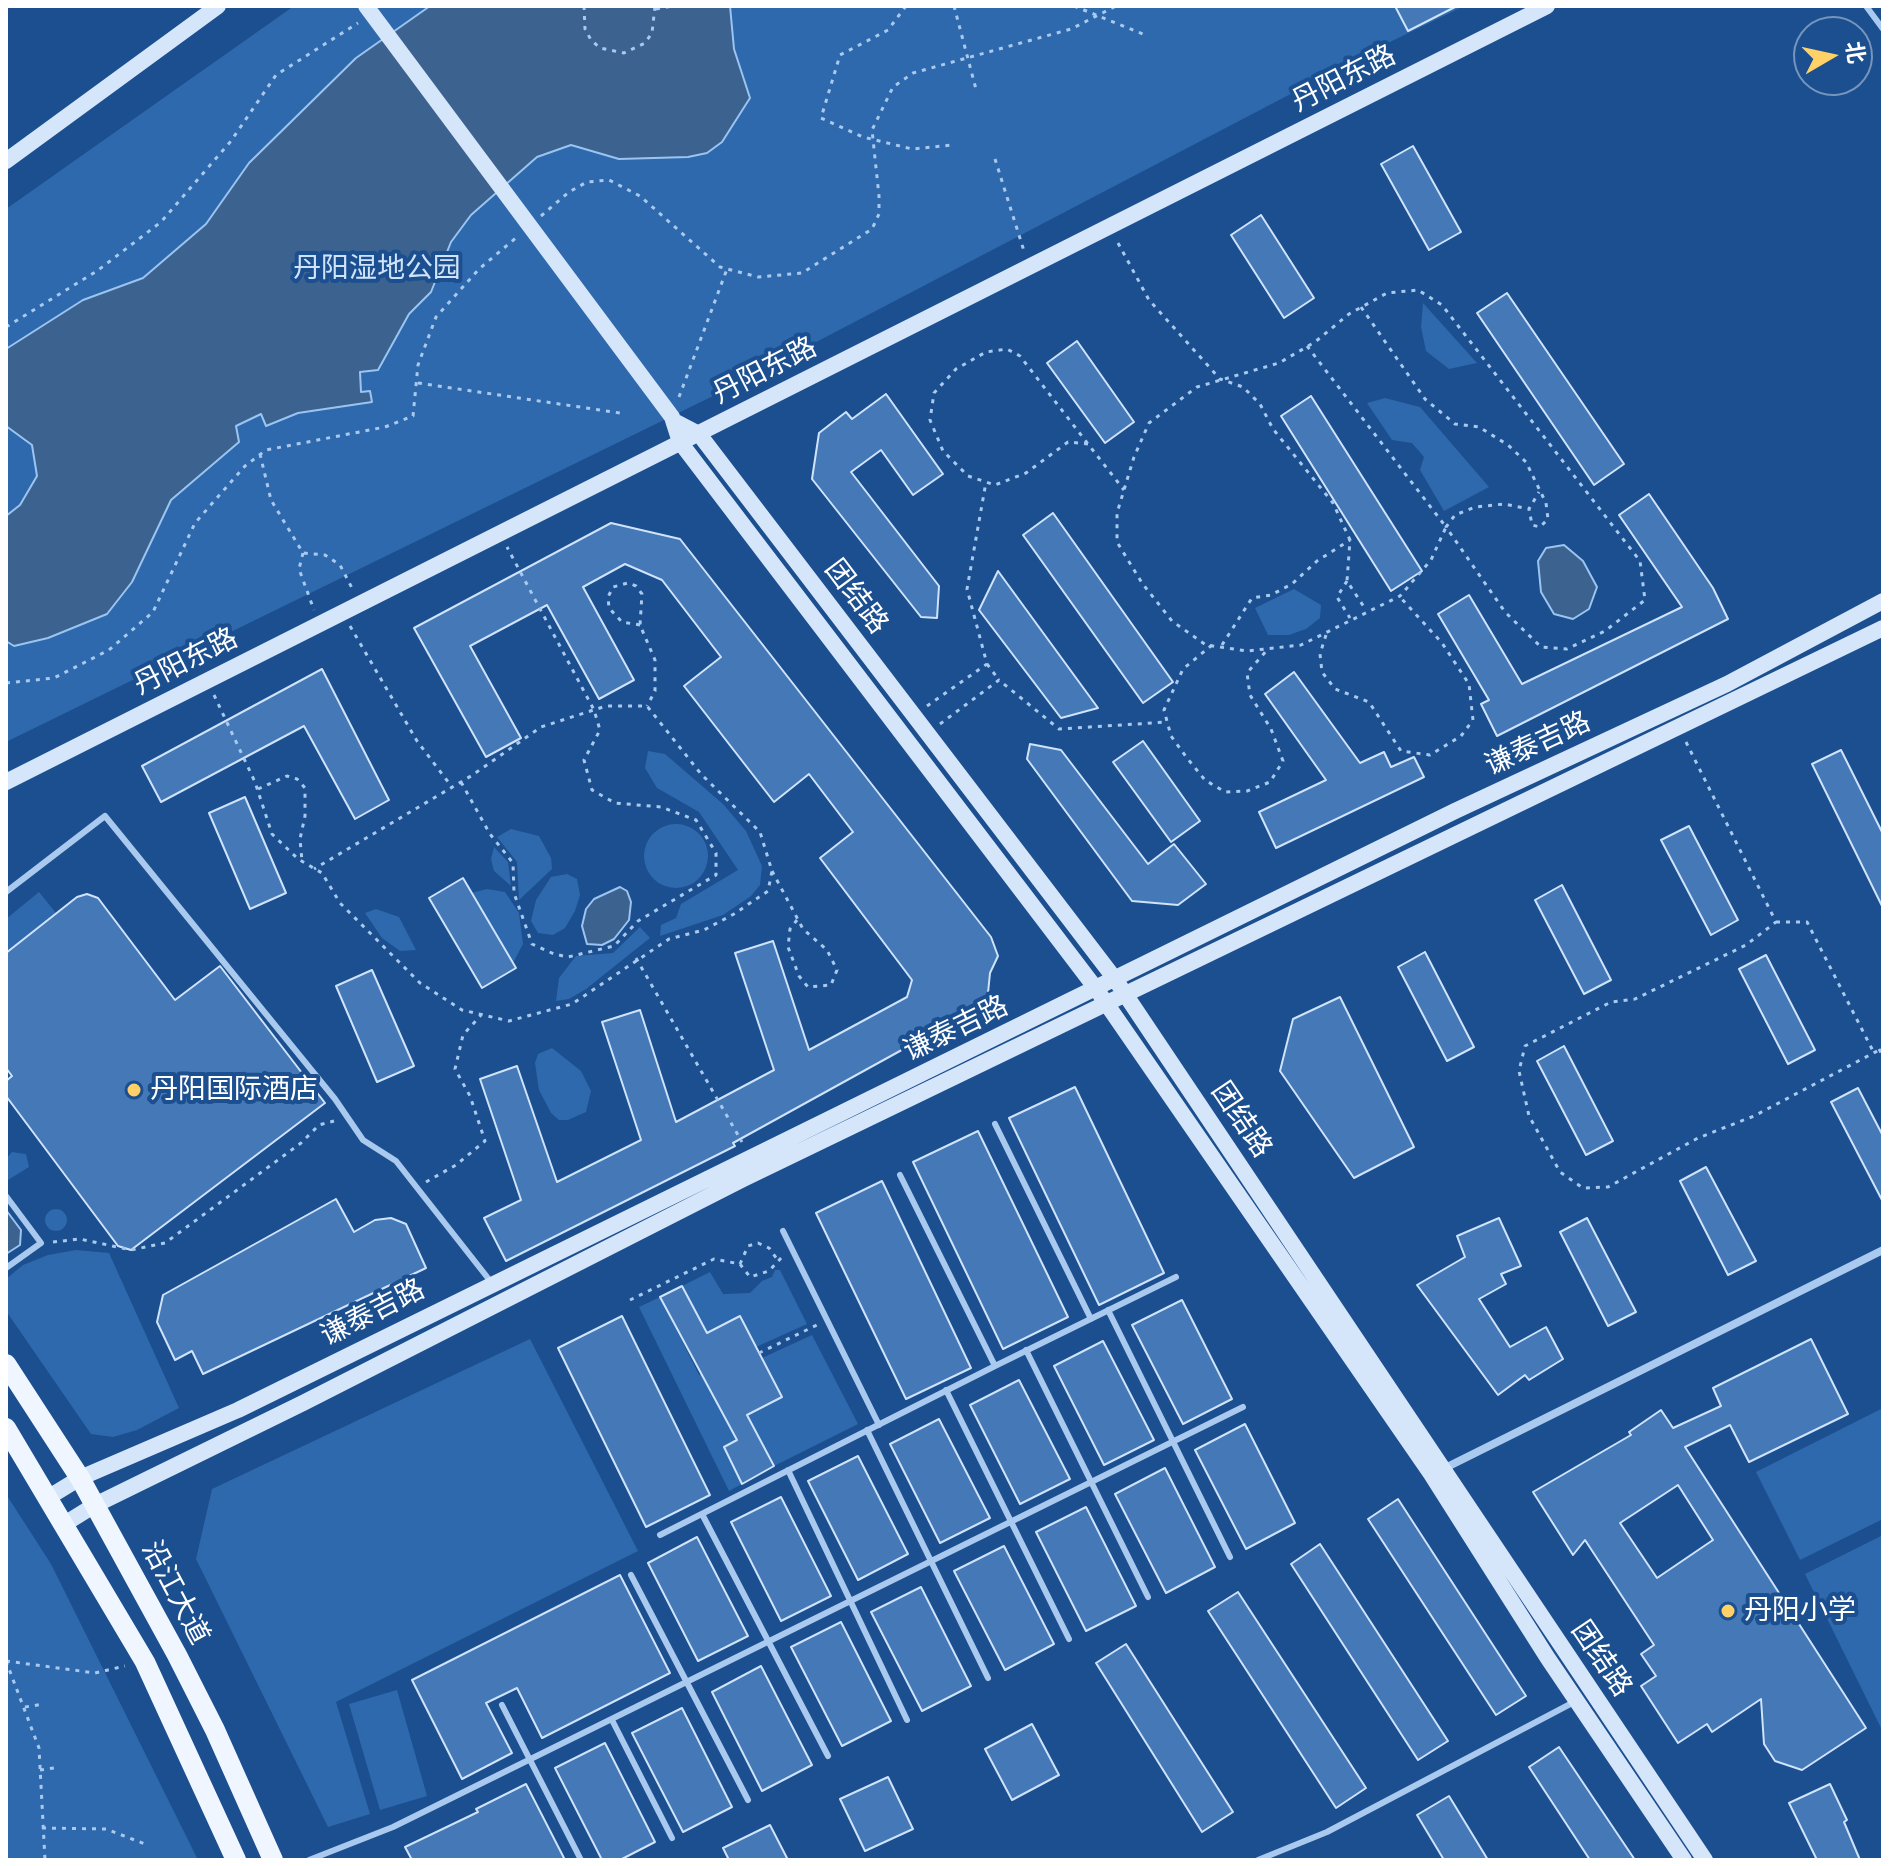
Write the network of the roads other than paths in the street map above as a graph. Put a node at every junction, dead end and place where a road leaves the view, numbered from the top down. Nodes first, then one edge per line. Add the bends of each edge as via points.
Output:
1 (218, 6) edge
2 (1547, 6) edge
3 (1866, 6) edge
4 (369, 10) edge
5 (1883, 29) edge
6 (6, 161) edge
7 (674, 420) junction
8 (699, 434) junction
9 (680, 442) junction
10 (1883, 601) edge
11 (1883, 628) edge
12 (6, 782) edge
13 (6, 892) edge
14 (1115, 979) junction
15 (1097, 990) junction
16 (1125, 994) junction
17 (1107, 1004) junction
18 (995, 1124) dead end
19 (900, 1175) dead end
20 (6, 1196) edge
21 (783, 1231) dead end
22 (1883, 1250) edge
23 (6, 1268) edge
24 (1176, 1277) dead end
25 (491, 1282) junction
26 (1108, 1310) junction
27 (1091, 1319) junction
28 (1026, 1350) junction
29 (6, 1364) edge
30 (995, 1366) junction
31 (946, 1390) junction
32 (1243, 1407) dead end
33 (879, 1425) junction
34 (6, 1428) edge
35 (867, 1430) junction
36 (1174, 1444) junction
37 (788, 1470) junction
38 (1437, 1472) junction
39 (80, 1478) junction
40 (1093, 1484) junction
41 (49, 1497) junction
42 (95, 1505) junction
43 (702, 1514) junction
44 (66, 1523) junction
45 (1013, 1523) junction
46 (660, 1535) dead end
47 (1230, 1557) dead end
48 (932, 1563) junction
49 (631, 1575) dead end
50 (1148, 1597) dead end
51 (851, 1603) junction
52 (1069, 1639) dead end
53 (768, 1643) junction
54 (988, 1678) dead end
55 (686, 1683) junction
56 (1576, 1701) junction
57 (502, 1705) dead end
58 (612, 1720) junction
59 (907, 1720) dead end
60 (828, 1756) dead end
61 (531, 1760) junction
62 (748, 1800) dead end
63 (672, 1838) dead end
64 (236, 1860) edge
65 (273, 1860) edge
66 (309, 1860) edge
67 (581, 1860) edge
68 (1258, 1860) edge
69 (1684, 1860) edge
70 (1705, 1860) edge

1 - 6 street
2 - 8 street, 丹阳东路
3 - 5 lane
4 - 7 street
7 - 8 street
7 - 9 street
8 - 9 street, 丹阳东路
8 - 14 street, 团结路
9 - 12 street, 丹阳东路
9 - 15 street, 团结路
10 - 14 street, 谦泰吉路 via 1727,684
11 - 16 street, 谦泰吉路
13 - 25 lane via 105,816 363,1140 396,1161 419,1186
14 - 15 street, 谦泰吉路
14 - 16 street, 团结路
15 - 17 street, 团结路
15 - 25 street, 谦泰吉路
16 - 17 street, 谦泰吉路
16 - 38 street, 团结路
17 - 38 street, 团结路
17 - 42 street, 谦泰吉路 via 743,1179
18 - 27 lane
19 - 30 lane
20 - 23 lane via 41,1243
21 - 33 lane
22 - 38 street
24 - 26 lane
25 - 39 street, 谦泰吉路 via 238,1410
26 - 27 lane
26 - 36 lane
27 - 28 lane
28 - 30 lane
28 - 40 lane
29 - 39 main road, 沿江大道
30 - 31 lane
31 - 33 lane
31 - 45 lane
32 - 36 lane
33 - 35 lane
34 - 41 main road, 沿江大道
35 - 37 lane
35 - 48 lane
36 - 40 lane
36 - 47 lane
37 - 43 lane
37 - 51 lane
38 - 56 street, 团结路
38 - 70 street, 团结路
39 - 41 street, 谦泰吉路
39 - 42 main road, 沿江大道
40 - 45 lane
40 - 50 lane
41 - 44 main road, 沿江大道
42 - 44 street, 谦泰吉路
42 - 65 main road, 沿江大道 via 215,1730
43 - 46 lane
43 - 53 lane
44 - 64 main road, 沿江大道 via 145,1662
45 - 48 lane
45 - 52 lane
48 - 51 lane
48 - 54 lane
49 - 55 lane
51 - 53 lane
51 - 59 lane
53 - 55 lane
53 - 60 lane
55 - 58 lane
55 - 62 lane
56 - 68 lane via 1327,1832
56 - 69 street, 团结路
57 - 61 lane
58 - 61 lane
58 - 63 lane
61 - 66 lane via 393,1827
61 - 67 lane

